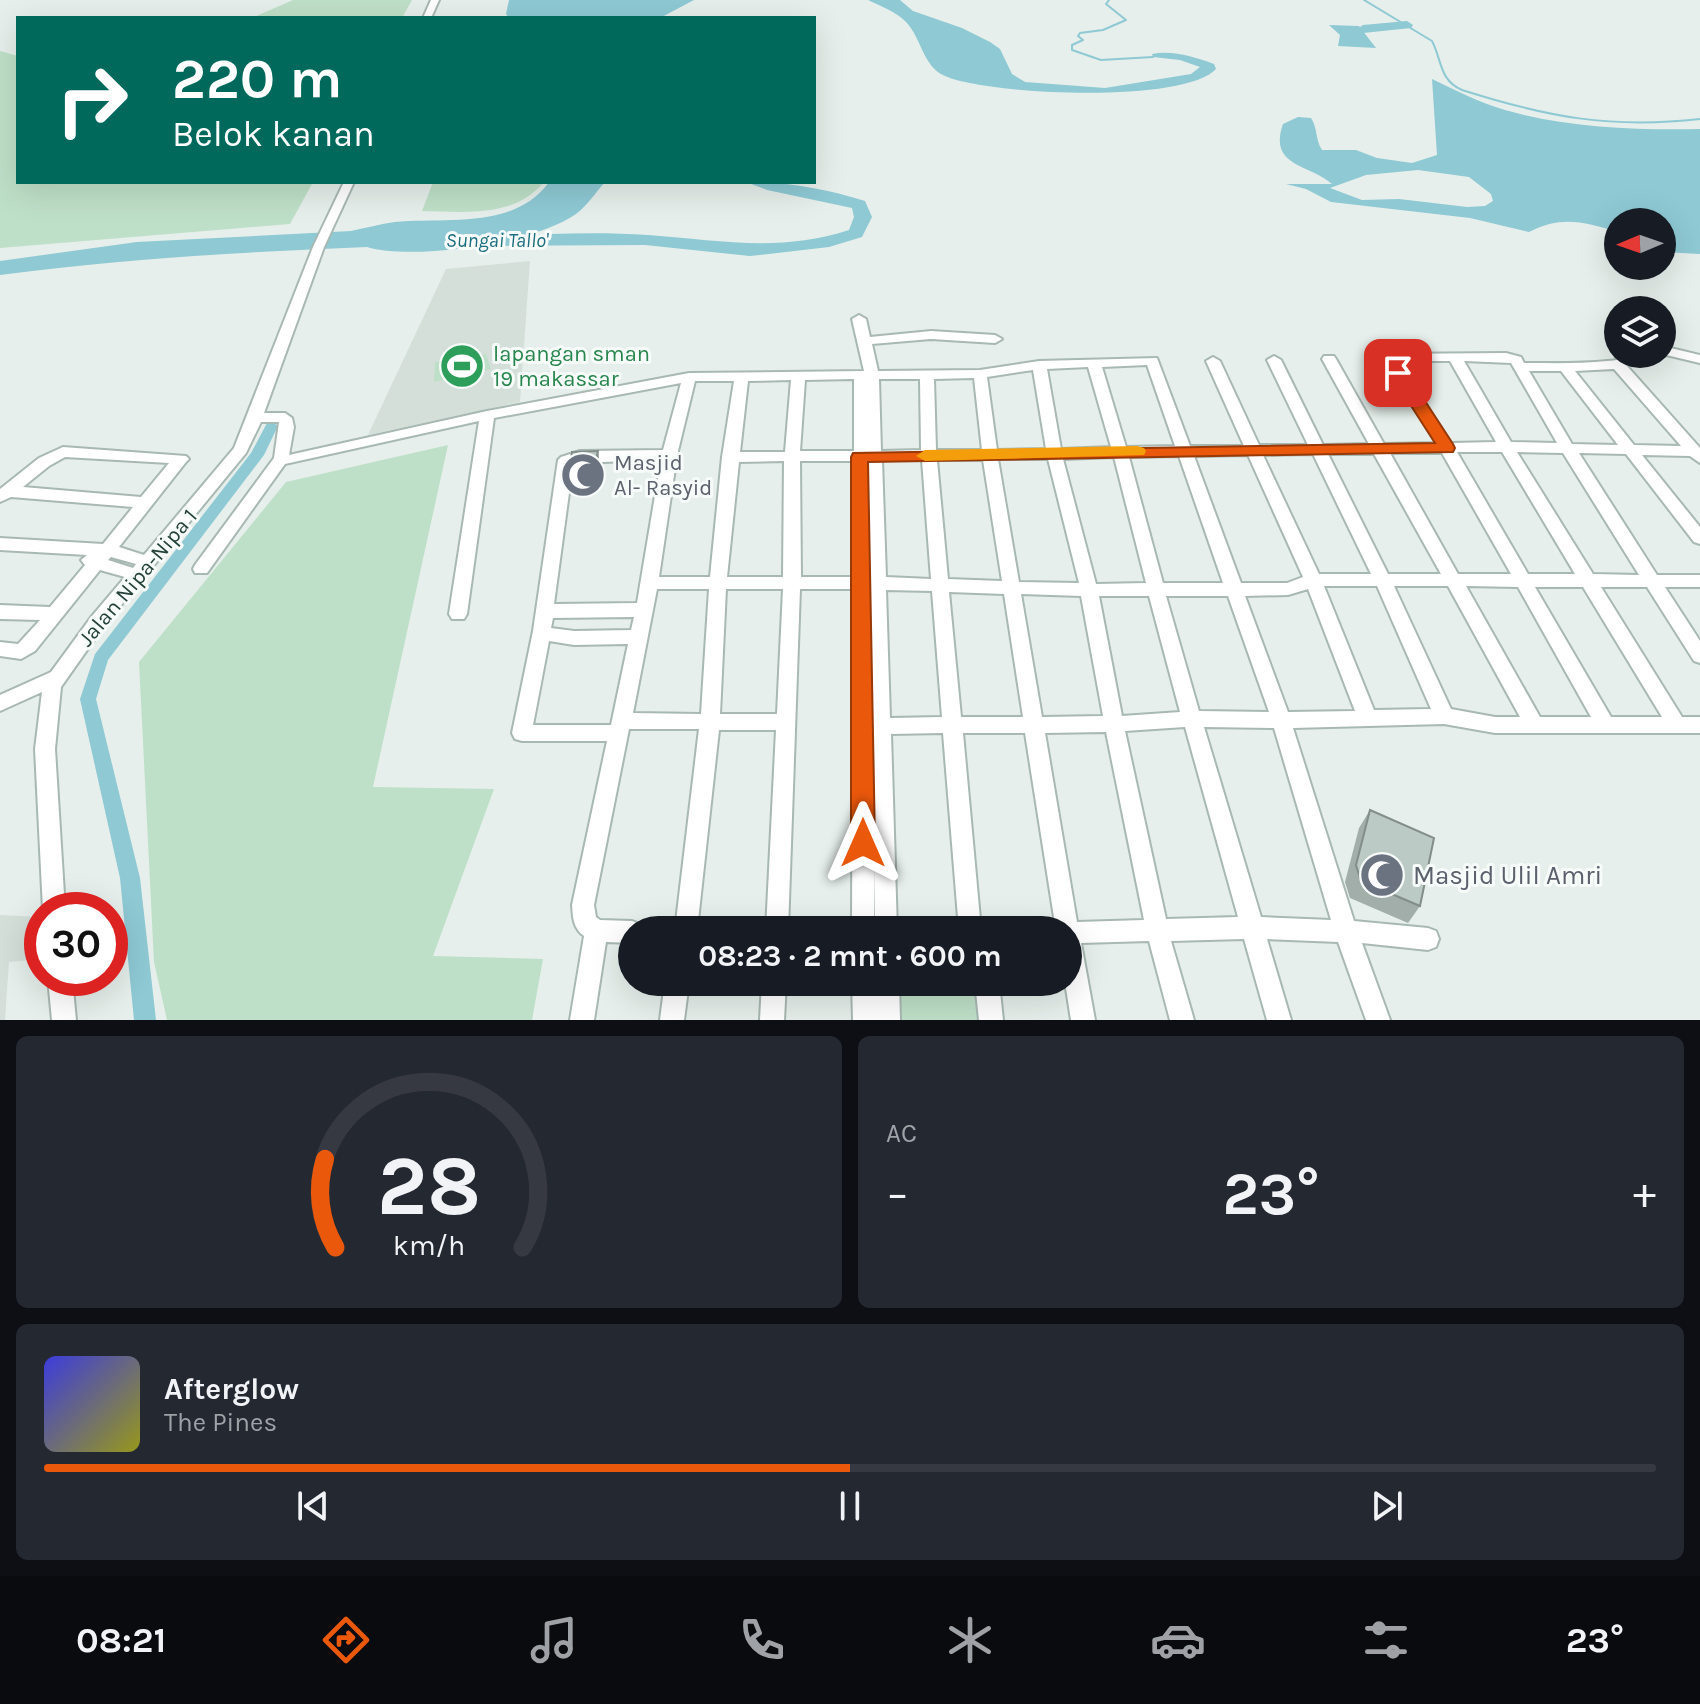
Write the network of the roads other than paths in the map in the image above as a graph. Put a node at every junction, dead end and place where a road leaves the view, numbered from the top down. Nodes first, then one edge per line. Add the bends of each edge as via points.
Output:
1 (348, 184) edge
2 (859, 319) dead end
3 (995, 339) dead end
4 (866, 341) junction
5 (1676, 353) edge
6 (1455, 357) junction
7 (1329, 359) dead end
8 (1700, 359) edge
9 (1274, 360) dead end
10 (1213, 361) dead end
11 (1094, 363) junction
12 (1604, 364) edge
13 (1039, 365) junction
14 (1564, 366) junction
15 (1521, 367) junction
16 (1621, 368) edge
17 (980, 374) junction
18 (742, 375) junction
19 (798, 376) junction
20 (866, 376) junction
21 (927, 376) junction
22 (689, 377) junction
23 (487, 415) junction
24 (257, 417) junction
25 (1506, 447) junction
26 (1447, 448) junction
27 (1568, 448) junction
28 (1318, 449) junction
29 (1379, 449) junction
30 (1632, 449) junction
31 (1255, 450) junction
32 (1186, 451) junction
33 (1120, 452) junction
34 (1054, 454) junction
35 (1697, 454) edge
36 (669, 455) junction
37 (990, 455) junction
38 (867, 456) junction
39 (929, 456) junction
40 (730, 457) junction
41 (792, 457) junction
42 (282, 458) junction
43 (4, 494) edge
44 (143, 503) junction
45 (1700, 538) edge
46 (0, 544) edge
47 (0, 555) edge
48 (103, 556) junction
49 (142, 568) junction
50 (201, 569) dead end
51 (1452, 579) junction
52 (1522, 579) junction
53 (1586, 579) junction
54 (1313, 580) junction
55 (1383, 580) junction
56 (1651, 580) junction
57 (718, 581) junction
58 (1700, 581) edge
59 (792, 582) junction
60 (650, 583) junction
61 (870, 583) junction
62 (940, 584) junction
63 (1156, 588) junction
64 (1232, 588) junction
65 (1012, 589) junction
66 (1089, 590) junction
67 (644, 610) junction
68 (544, 611) junction
69 (0, 612) edge
70 (55, 614) junction
71 (458, 614) dead end
72 (542, 631) junction
73 (639, 637) junction
74 (0, 649) edge
75 (1700, 656) edge
76 (55, 678) junction
77 (0, 703) edge
78 (1444, 716) junction
79 (1367, 718) junction
80 (1192, 719) junction
81 (1281, 719) junction
82 (710, 722) junction
83 (786, 722) junction
84 (1114, 722) junction
85 (1534, 724) junction
86 (952, 725) junction
87 (1032, 725) junction
88 (1606, 725) junction
89 (1677, 725) junction
90 (1700, 725) edge
91 (871, 726) junction
92 (620, 727) junction
93 (53, 892) edge
94 (688, 916) edge
95 (778, 916) edge
96 (864, 916) edge
97 (885, 916) edge
98 (969, 916) edge
99 (1065, 916) edge
100 (1251, 928) junction
101 (1157, 930) junction
102 (596, 931) junction
103 (1346, 931) junction
104 (618, 932) edge
105 (1082, 933) edge
106 (1428, 939) dead end
107 (62, 996) edge
108 (675, 996) edge
109 (773, 996) edge
110 (864, 996) edge
111 (887, 996) edge
112 (988, 996) edge
113 (1079, 996) edge
114 (64, 1020) edge
115 (582, 1020) edge
116 (672, 1020) edge
117 (772, 1020) edge
118 (865, 1020) edge
119 (888, 1020) edge
120 (991, 1020) edge
121 (1083, 1020) edge
122 (1182, 1020) edge
123 (1279, 1020) edge
124 (1378, 1020) edge

1 - 24 street, Jalan Nipa-Nipa 1 via 310,264
2 - 4 street
3 - 4 street via 931,335
4 - 20 street
5 - 8 street
6 - 15 street via 1510,357
6 - 25 street
6 - 26 street via 1389,357
7 - 29 street
9 - 28 street
10 - 31 street
11 - 13 street
11 - 32 street via 1152,361
11 - 33 street
12 - 14 street
13 - 17 street
13 - 34 street
14 - 15 street
14 - 30 street
15 - 27 street
16 - 35 street
17 - 21 street
17 - 37 street
18 - 19 street
18 - 22 street
18 - 40 street
19 - 20 street
19 - 41 street
20 - 21 street
20 - 38 street
21 - 39 street
22 - 23 street
22 - 36 street
23 - 42 street
23 - 71 street
24 - 42 street via 285,418
24 - 49 street, Jalan Nipa-Nipa 1 via 228,469
25 - 26 street
25 - 27 street
25 - 53 street
26 - 29 street
26 - 52 street
27 - 30 street
27 - 56 street
28 - 29 street
28 - 31 street
28 - 55 street
29 - 51 street
30 - 35 street
30 - 45 street
31 - 32 street
31 - 54 street
32 - 33 street
32 - 64 street
33 - 34 street
33 - 63 street
34 - 37 street
34 - 66 street
36 - 60 street
36 - 68 street via 567,458
37 - 39 street
37 - 65 street
38 - 39 street
38 - 41 street
38 - 61 street
39 - 62 street
40 - 41 street
40 - 57 street
41 - 59 street
42 - 50 street
43 - 44 street
43 - 44 street via 63,452 181,459
44 - 48 street
46 - 48 street
47 - 48 street
48 - 49 street
48 - 70 street
49 - 76 street, Jalan Nipa-Nipa 1
51 - 52 street
51 - 55 street
51 - 85 street
52 - 53 street
52 - 88 street
53 - 56 street
53 - 89 street
54 - 55 street
54 - 64 street via 1288,589
54 - 79 street
55 - 78 street
56 - 58 street
56 - 75 street
57 - 59 street
57 - 60 street
57 - 82 street
59 - 61 street
59 - 83 street
60 - 67 street
61 - 62 street
61 - 91 street
62 - 65 street
62 - 86 street
63 - 64 street
63 - 66 street
63 - 80 street
64 - 81 street
65 - 66 street
65 - 87 street
66 - 84 street
67 - 68 street
67 - 73 street
68 - 72 street
69 - 70 street
70 - 74 street via 25,650
72 - 73 street
72 - 92 street via 522,733
73 - 92 street
76 - 77 street
76 - 93 street, Jalan Nipa-Nipa 1 via 45,749
78 - 79 street
78 - 85 street via 1495,725
79 - 81 street
80 - 81 street
80 - 84 street
80 - 100 street
81 - 103 street
82 - 83 street
82 - 92 street
82 - 94 street
83 - 95 street
84 - 87 street
84 - 101 street
85 - 88 street
86 - 87 street
86 - 91 street
86 - 98 street
87 - 99 street
88 - 89 street
89 - 90 street
91 - 96 street
91 - 97 street
92 - 102 street via 583,905 585,923
100 - 101 street
100 - 103 street
100 - 123 street
101 - 105 street
101 - 122 street
102 - 104 street
102 - 115 street
103 - 106 street
103 - 124 street
107 - 114 street
108 - 116 street
109 - 117 street
110 - 118 street
111 - 119 street
112 - 120 street
113 - 121 street

